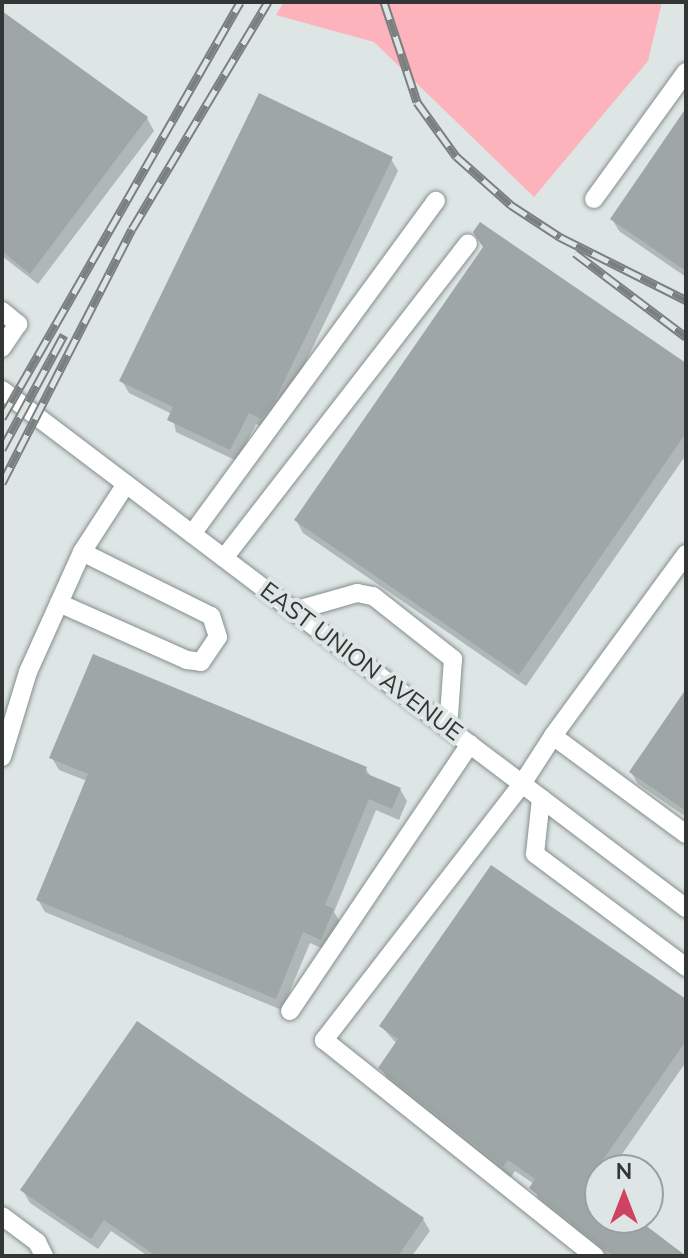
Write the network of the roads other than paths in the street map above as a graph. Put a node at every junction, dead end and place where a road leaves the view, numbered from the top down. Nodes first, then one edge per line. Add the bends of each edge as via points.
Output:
1 (686, 72) edge
2 (594, 199) dead end
3 (436, 201) dead end
4 (468, 243) dead end
5 (2, 311) edge
6 (2, 348) edge
7 (2, 390) edge
8 (126, 484) junction
9 (192, 534) junction
10 (82, 552) junction
11 (686, 554) edge
12 (224, 558) junction
13 (59, 603) junction
14 (294, 611) junction
15 (448, 728) junction
16 (553, 736) junction
17 (470, 744) junction
18 (2, 757) edge
19 (522, 784) junction
20 (541, 798) junction
21 (686, 834) edge
22 (686, 908) edge
23 (686, 967) edge
24 (290, 1011) dead end
25 (2, 1216) edge
26 (44, 1256) edge
27 (595, 1256) edge

1 - 2 street
3 - 9 street
4 - 12 street
5 - 6 street via 18,324
7 - 8 street, EAST UNION AVENUE
8 - 9 street, EAST UNION AVENUE
8 - 10 street
9 - 12 street, EAST UNION AVENUE
10 - 13 street
10 - 13 street via 211,616 218,637 201,662 187,660
11 - 16 street
12 - 14 street, EAST UNION AVENUE
13 - 18 street via 28,672
14 - 15 street, EAST UNION AVENUE
14 - 15 street via 357,593 373,596 453,659
15 - 17 street, EAST UNION AVENUE
16 - 19 street
16 - 21 street
17 - 19 street, EAST UNION AVENUE
17 - 24 street
19 - 20 street, EAST UNION AVENUE
19 - 27 street via 324,1040
20 - 22 street, EAST UNION AVENUE
20 - 23 street via 535,854
25 - 26 street via 37,1242

